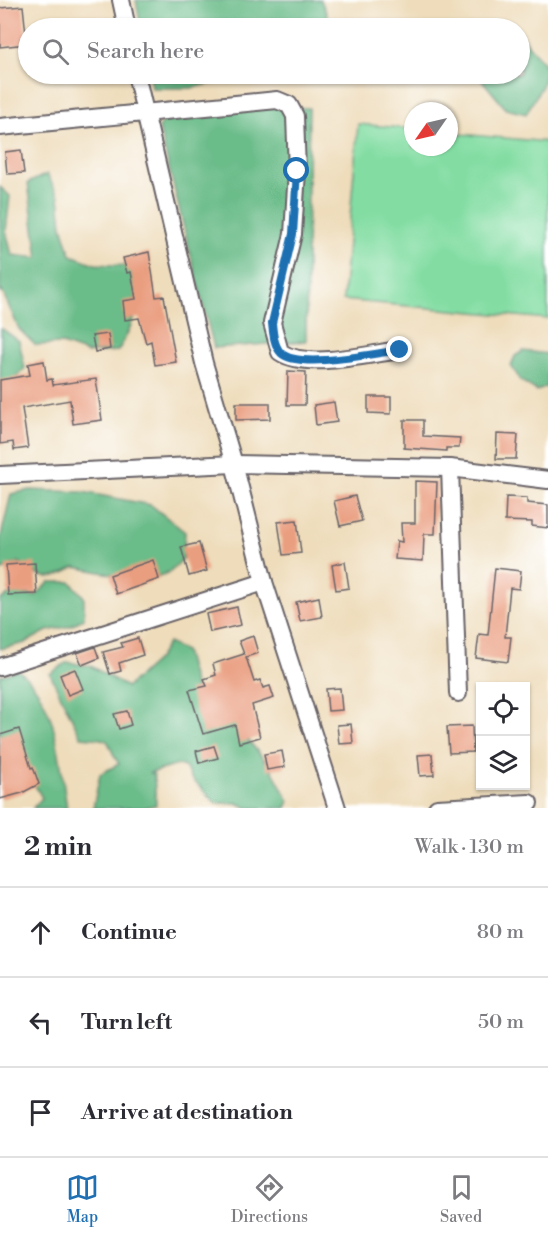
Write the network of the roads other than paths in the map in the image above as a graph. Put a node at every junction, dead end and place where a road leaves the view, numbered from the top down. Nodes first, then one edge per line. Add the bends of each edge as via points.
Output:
1 (121, 0) edge
2 (125, 18) edge
3 (138, 84) edge
4 (145, 113) junction
5 (0, 127) edge
6 (400, 350) dead end
7 (234, 464) junction
8 (450, 468) junction
9 (0, 475) edge
10 (548, 480) edge
11 (264, 582) junction
12 (0, 667) edge
13 (458, 693) dead end
14 (529, 803) dead end
15 (337, 808) edge
16 (437, 808) edge

1 - 2 street
3 - 4 street
4 - 5 street
4 - 6 street via 277,100 289,105 295,116 297,171 293,234 272,323 280,352 289,359 306,361
4 - 7 street via 204,363
7 - 8 street
7 - 9 street
7 - 11 street
8 - 10 street
8 - 13 street
11 - 12 street
11 - 15 street
14 - 16 street

